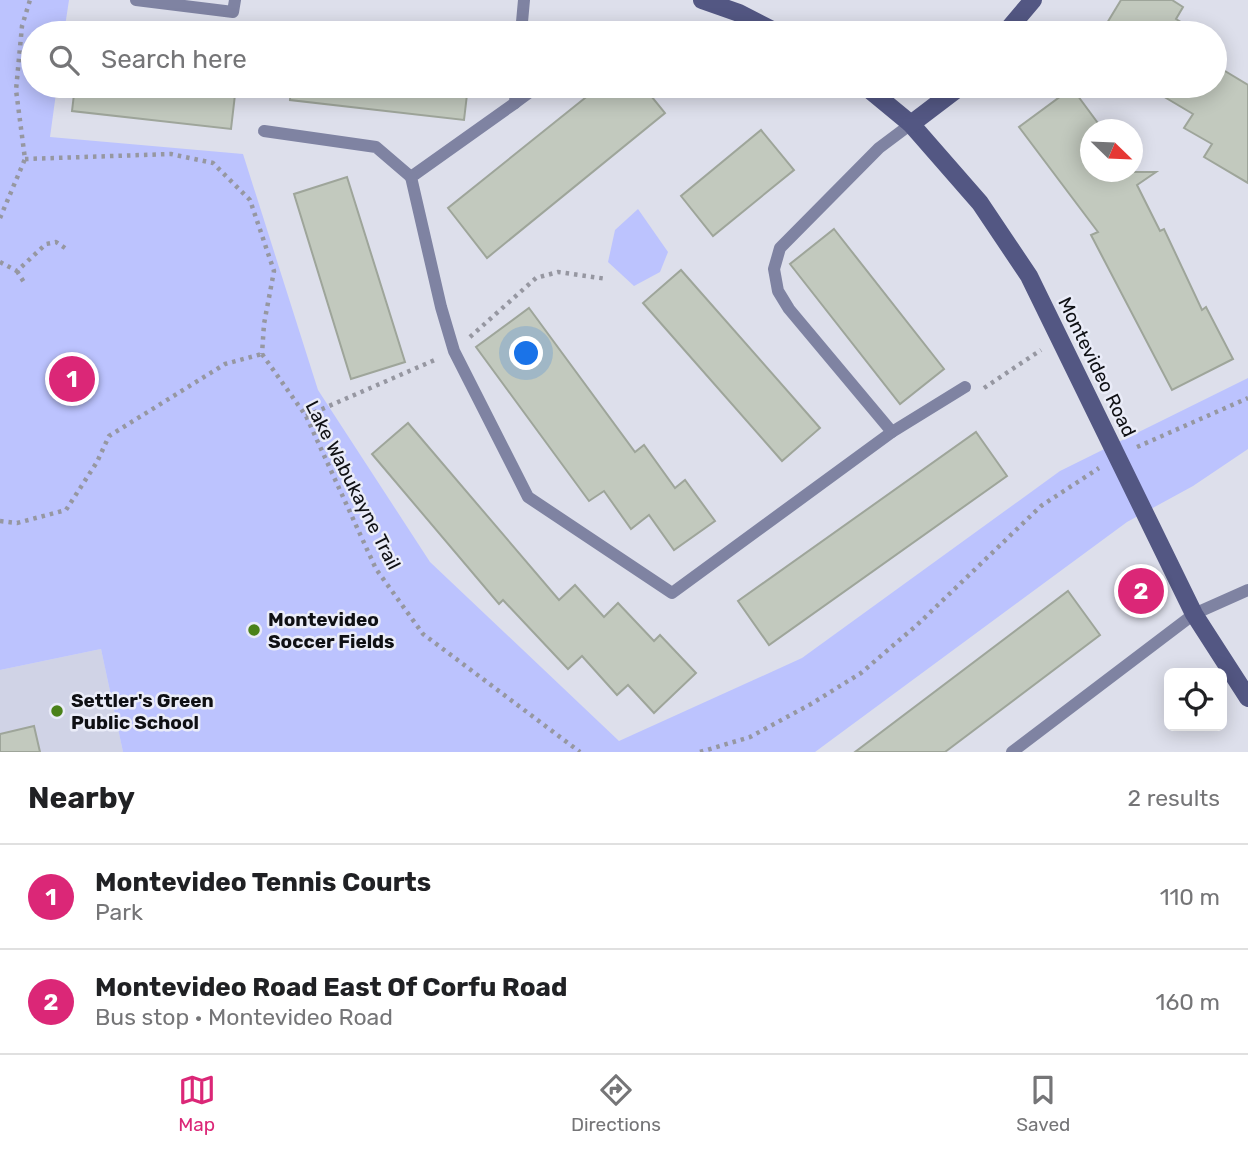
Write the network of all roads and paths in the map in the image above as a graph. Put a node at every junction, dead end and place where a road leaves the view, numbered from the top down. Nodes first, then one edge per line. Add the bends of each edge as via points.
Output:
1 (30, 0) edge
2 (136, 0) edge
3 (235, 0) edge
4 (524, 0) edge
5 (702, 0) edge
6 (1032, 0) edge
7 (24, 21) edge
8 (522, 21) edge
9 (754, 21) edge
10 (1015, 21) edge
11 (21, 37) edge
12 (515, 98) edge
13 (521, 98) edge
14 (880, 98) edge
15 (945, 98) edge
16 (514, 103) junction
17 (911, 124) junction
18 (264, 131) dead end
19 (25, 159) junction
20 (411, 177) junction
21 (0, 218) edge
22 (65, 248) dead end
23 (0, 262) edge
24 (17, 271) junction
25 (25, 284) dead end
26 (1060, 338) junction
27 (262, 354) junction
28 (965, 387) joint
29 (1248, 398) edge
30 (892, 432) junction
31 (1117, 456) junction
32 (0, 521) edge
33 (1248, 590) edge
34 (1194, 614) junction
35 (1248, 698) edge
36 (1017, 751) edge
37 (580, 752) edge
38 (700, 752) edge

1 - 7 path
2 - 3 lane via 233,12
4 - 8 lane
5 - 9 street
6 - 10 street
11 - 19 path via 16,90
12 - 16 lane
13 - 16 lane
14 - 17 street, Montevideo Road
15 - 17 street
16 - 20 lane
17 - 26 street, Montevideo Road via 980,203 1029,276
17 - 30 lane via 879,148 795,230 780,248 774,269 778,291 789,309
18 - 20 lane via 376,147
19 - 21 path
19 - 27 path via 171,154 212,163 250,200 274,271
20 - 30 lane via 454,351 528,497 672,593
22 - 24 path via 56,242 46,244
23 - 24 path
24 - 25 path
26 - 28 path via 978,391
26 - 31 street, Montevideo Road
27 - 32 path via 225,364 109,436 66,510 17,523
27 - 37 path, Lake Wabukayne Trail via 306,416 376,569 423,634
28 - 30 lane
29 - 31 path
31 - 34 street, Montevideo Road
31 - 38 path via 1041,506 861,673 750,737
33 - 34 lane
34 - 35 street, Montevideo Road
34 - 36 lane

